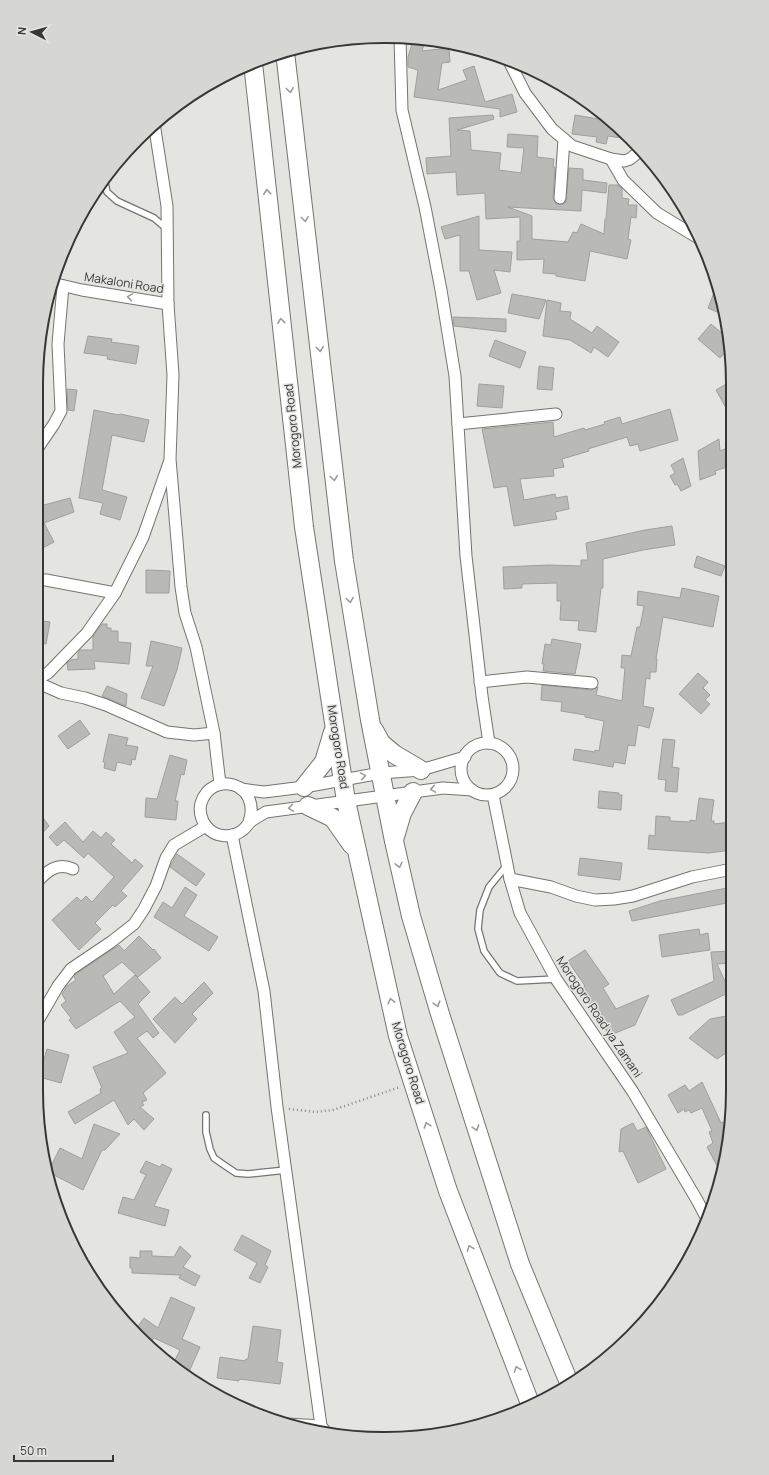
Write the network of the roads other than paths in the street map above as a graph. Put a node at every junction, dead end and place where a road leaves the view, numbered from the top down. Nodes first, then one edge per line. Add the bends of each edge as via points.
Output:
1 (400, 44) edge
2 (286, 58) edge
3 (513, 68) edge
4 (254, 69) edge
5 (155, 131) edge
6 (564, 139) junction
7 (636, 154) edge
8 (611, 159) junction
9 (106, 188) edge
10 (560, 198) dead end
11 (168, 230) junction
12 (691, 234) edge
13 (58, 285) edge
14 (63, 286) junction
15 (168, 304) junction
16 (556, 414) dead end
17 (458, 424) junction
18 (43, 440) edge
19 (170, 459) junction
20 (43, 580) edge
21 (115, 593) junction
22 (43, 676) edge
23 (480, 682) junction
24 (592, 683) dead end
25 (43, 684) edge
26 (370, 720) junction
27 (334, 727) junction
28 (214, 733) junction
29 (489, 743) junction
30 (465, 757) junction
31 (421, 770) junction
32 (381, 774) junction
33 (343, 780) junction
34 (220, 784) junction
35 (304, 787) junction
36 (241, 789) junction
37 (472, 790) junction
38 (413, 792) junction
39 (493, 794) junction
40 (385, 796) junction
41 (346, 801) junction
42 (308, 806) junction
43 (249, 822) junction
44 (206, 826) junction
45 (232, 836) junction
46 (394, 841) junction
47 (357, 852) junction
48 (507, 864) junction
49 (73, 870) dead end
50 (726, 870) edge
51 (43, 876) edge
52 (510, 879) junction
53 (556, 979) junction
54 (43, 1012) edge
55 (206, 1115) dead end
56 (286, 1170) junction
57 (703, 1212) edge
58 (568, 1378) edge
59 (528, 1400) edge
60 (323, 1426) edge

1 - 17 street via 402,110 442,290 455,376
2 -> 26 highway via 344,561
3 - 6 street via 525,93 552,129
27 -> 4 highway, Morogoro Road via 304,527
5 - 11 street via 167,206
6 - 8 street via 572,146
6 - 10 street
7 - 8 street via 630,160
8 - 12 street via 623,180 657,214
9 - 11 lane via 117,201 154,218
11 - 15 street
13 - 14 street, Makaloni Road
15 -> 14 street, Makaloni Road
14 - 18 street via 58,344 61,411
15 - 19 street via 173,375
16 - 17 street
17 - 23 street via 466,556
19 - 21 street via 143,537
19 - 28 street via 185,613 196,647
20 - 21 street
21 - 22 street via 87,633
23 - 24 street via 527,678
23 - 29 street
25 - 28 street via 61,693 106,705 167,732 194,735
26 - 31 highway via 381,743
26 - 32 highway
27 - 33 highway, Morogoro Road
27 - 35 highway via 324,762
28 - 34 street
29 - 30 street via 475,746
29 - 39 street via 503,748 508,753 513,767 506,787
30 - 31 street
30 - 37 street via 463,779
31 - 32 street
33 -> 32 street
32 - 40 highway
33 - 35 street
33 - 41 highway, Morogoro Road
34 - 36 street via 235,785
34 - 44 street via 203,798 200,812
35 - 36 street via 264,792
36 - 43 street via 250,800 252,808
37 -> 38 street via 443,788
37 - 39 street via 479,794
38 - 40 street
38 - 46 highway via 402,813
39 - 48 street, Morogoro Road ya Zamani
40 - 41 street
40 - 46 highway
41 - 42 street
41 - 47 highway, Morogoro Road
42 -> 43 street via 266,812
42 - 47 highway via 333,818
43 - 45 street via 245,828
44 - 45 street via 217,835
44 - 54 street via 174,845 166,858 156,886 134,924 71,969
45 - 56 street via 264,991
46 -> 58 highway via 411,916 440,1014 520,1264
59 -> 47 highway, Morogoro Road via 448,1191 398,1036
48 - 52 street, Morogoro Road ya Zamani
48 - 53 lane via 490,887 480,910 478,929 484,951 500,973 517,981
49 - 51 street via 66,866 52,868
50 - 52 street via 692,877 633,896 595,900 551,887
52 - 53 street, Morogoro Road ya Zamani via 520,913
53 - 57 street, Morogoro Road ya Zamani via 633,1092
55 - 56 lane via 210,1149 214,1158 224,1165 236,1173 248,1174
56 - 60 street

